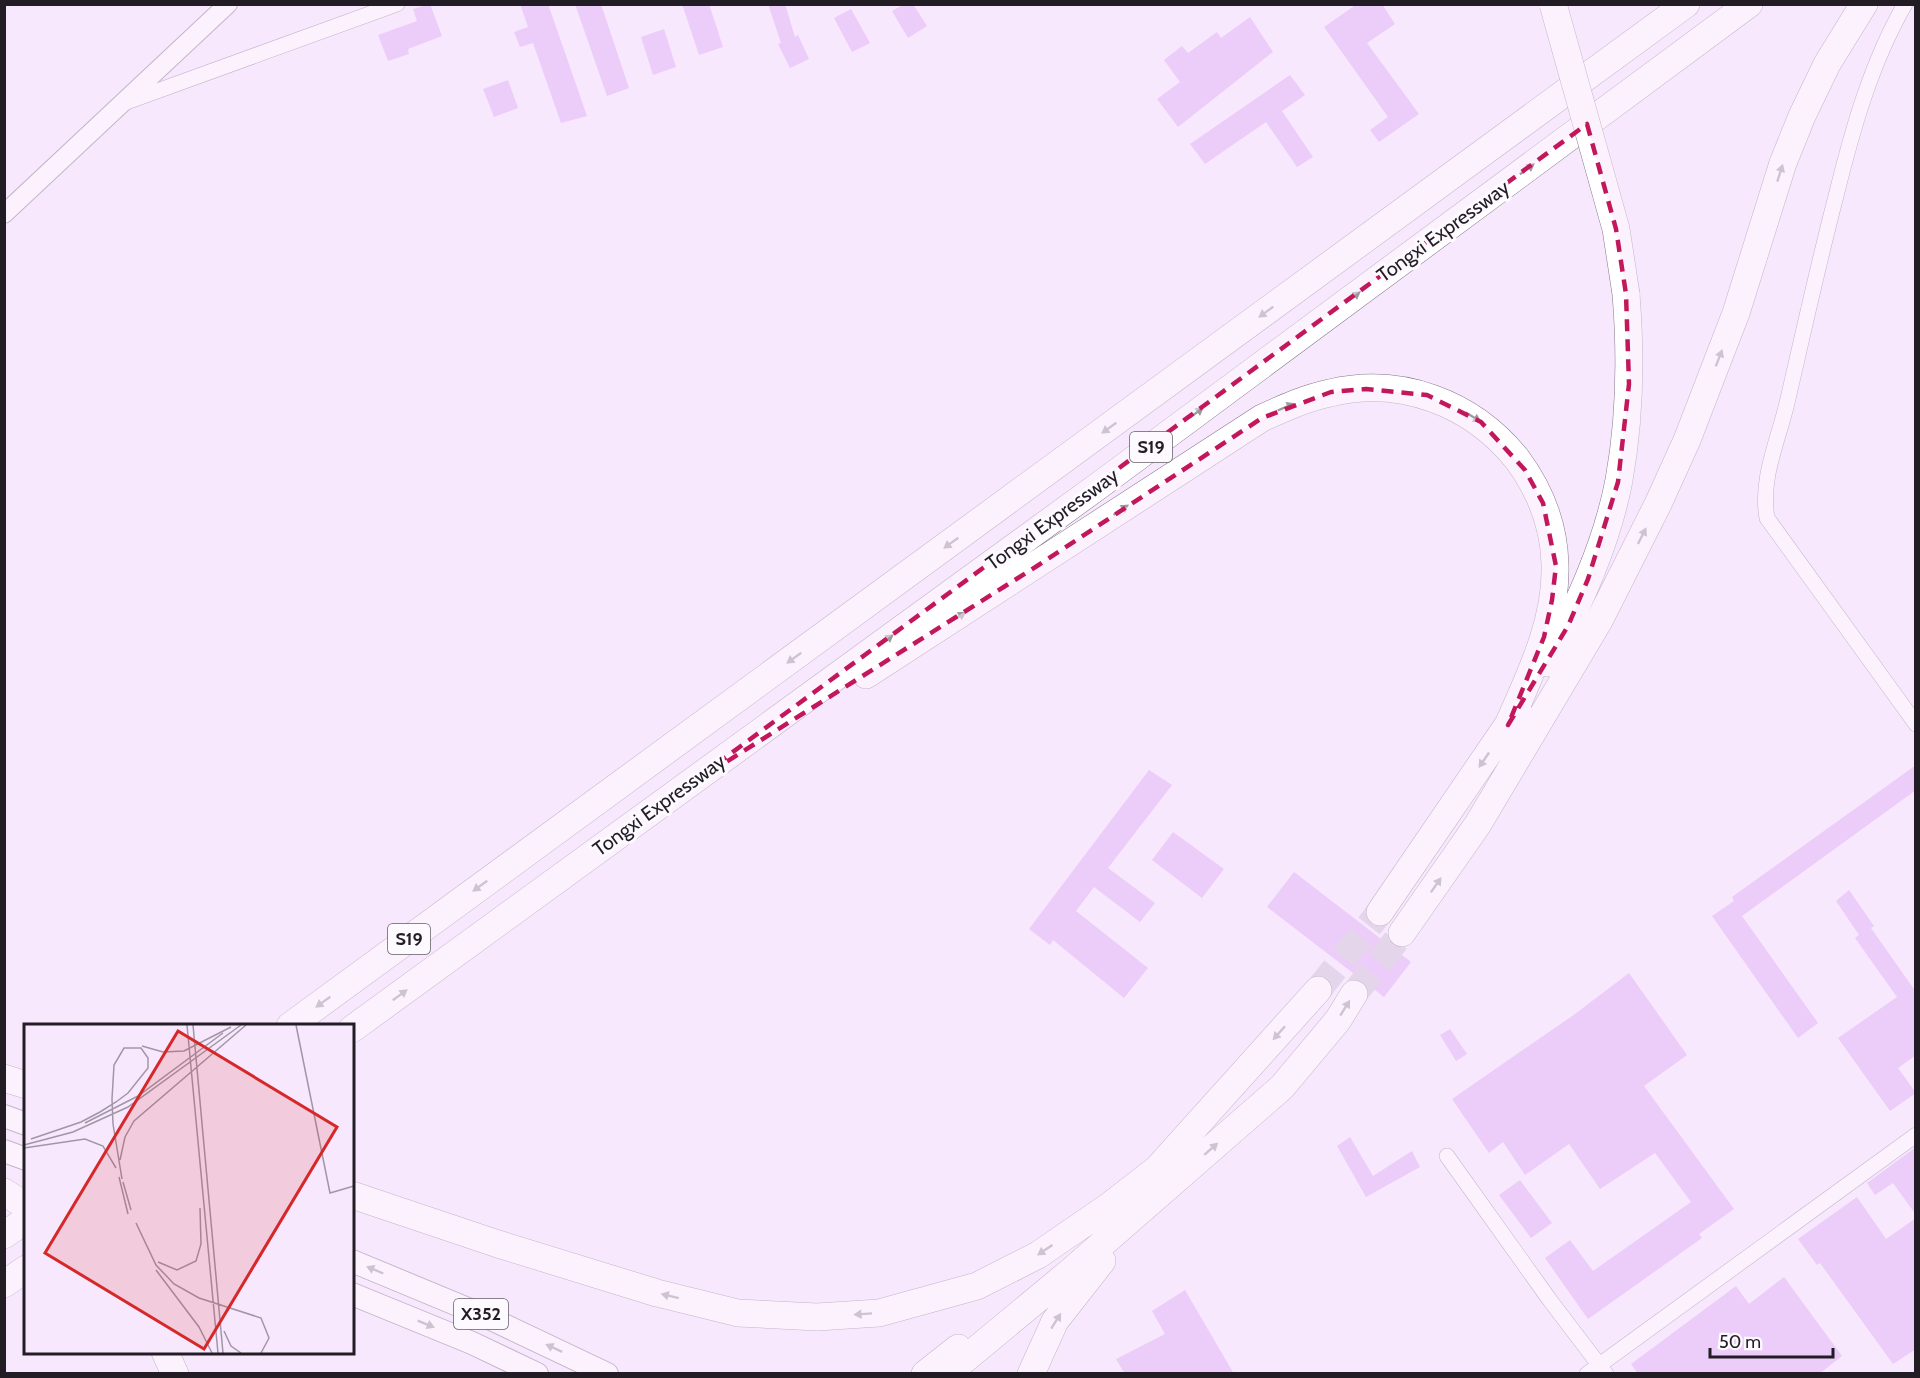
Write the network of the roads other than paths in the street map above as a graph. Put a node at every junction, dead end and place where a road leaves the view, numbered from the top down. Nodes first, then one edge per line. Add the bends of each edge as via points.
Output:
1 (228, 4) edge
2 (397, 4) edge
3 (1553, 4) edge
4 (1571, 4) edge
5 (1655, 4) edge
6 (1686, 4) edge
7 (1749, 4) edge
8 (1864, 4) edge
9 (1905, 4) edge
10 (123, 103) junction
11 (4, 214) edge
12 (1294, 292) junction
13 (1634, 293) junction
14 (1916, 724) edge
15 (1508, 725) junction
16 (1536, 725) junction
17 (676, 792) junction
18 (1380, 912) tunnel mouth
19 (1402, 933) tunnel mouth
20 (1318, 990) tunnel mouth
21 (1354, 994) tunnel mouth
22 (293, 1024) edge
23 (354, 1028) edge
24 (4, 1078) edge
25 (24, 1084) edge
26 (4, 1116) edge
27 (24, 1124) edge
28 (1916, 1135) edge
29 (4, 1151) edge
30 (1447, 1156) dead end
31 (24, 1158) edge
32 (1166, 1175) junction
33 (4, 1192) edge
34 (354, 1196) edge
35 (24, 1205) edge
36 (24, 1221) edge
37 (4, 1235) edge
38 (354, 1262) edge
39 (24, 1270) edge
40 (4, 1284) edge
41 (354, 1295) edge
42 (987, 1333) junction
43 (166, 1354) edge
44 (1598, 1371) edge
45 (176, 1374) edge
46 (537, 1374) edge
47 (607, 1374) edge
48 (925, 1374) edge
49 (947, 1374) edge
50 (1031, 1374) edge

1 - 10 street
2 - 10 street
3 - 13 highway, bridge
4 - 13 highway via 1613,150 1636,249
5 - 12 highway
6 - 12 highway, Tongxi Expressway / S19
17 -> 7 highway, Tongxi Expressway / S19 via 1101,484
16 -> 8 highway via 1599,619 1687,440 1736,313 1783,163 1802,116 1827,64
9 - 14 street via 1888,34 1851,138 1808,301 1764,501 1767,518
10 - 11 street
12 -> 22 highway, Tongxi Expressway / S19
13 - 15 highway via 1618,482 1588,579 1568,626
13 - 16 highway via 1643,374 1635,471 1596,596
17 -> 15 highway via 1008,585 1262,418 1331,392 1366,389 1427,395 1481,422 1525,470 1544,503 1556,566 1552,600 1544,638
15 -> 18 highway
19 -> 16 highway via 1478,824
23 -> 17 highway, Tongxi Expressway / S19
20 -> 32 highway
32 -> 21 highway via 1282,1087 1338,1020
24 - 25 highway
26 - 27 main road
28 - 44 street
29 - 31 main road
30 - 44 street
32 -> 34 highway via 1038,1255 977,1286 879,1313 817,1317 738,1313 657,1293
32 - 42 highway
50 -> 32 highway via 1055,1321
33 - 35 highway
36 - 37 highway
47 -> 38 main road, X352 via 487,1317
39 - 40 highway
41 -> 46 main road, X352
42 - 48 highway
42 - 49 highway
43 - 45 highway

